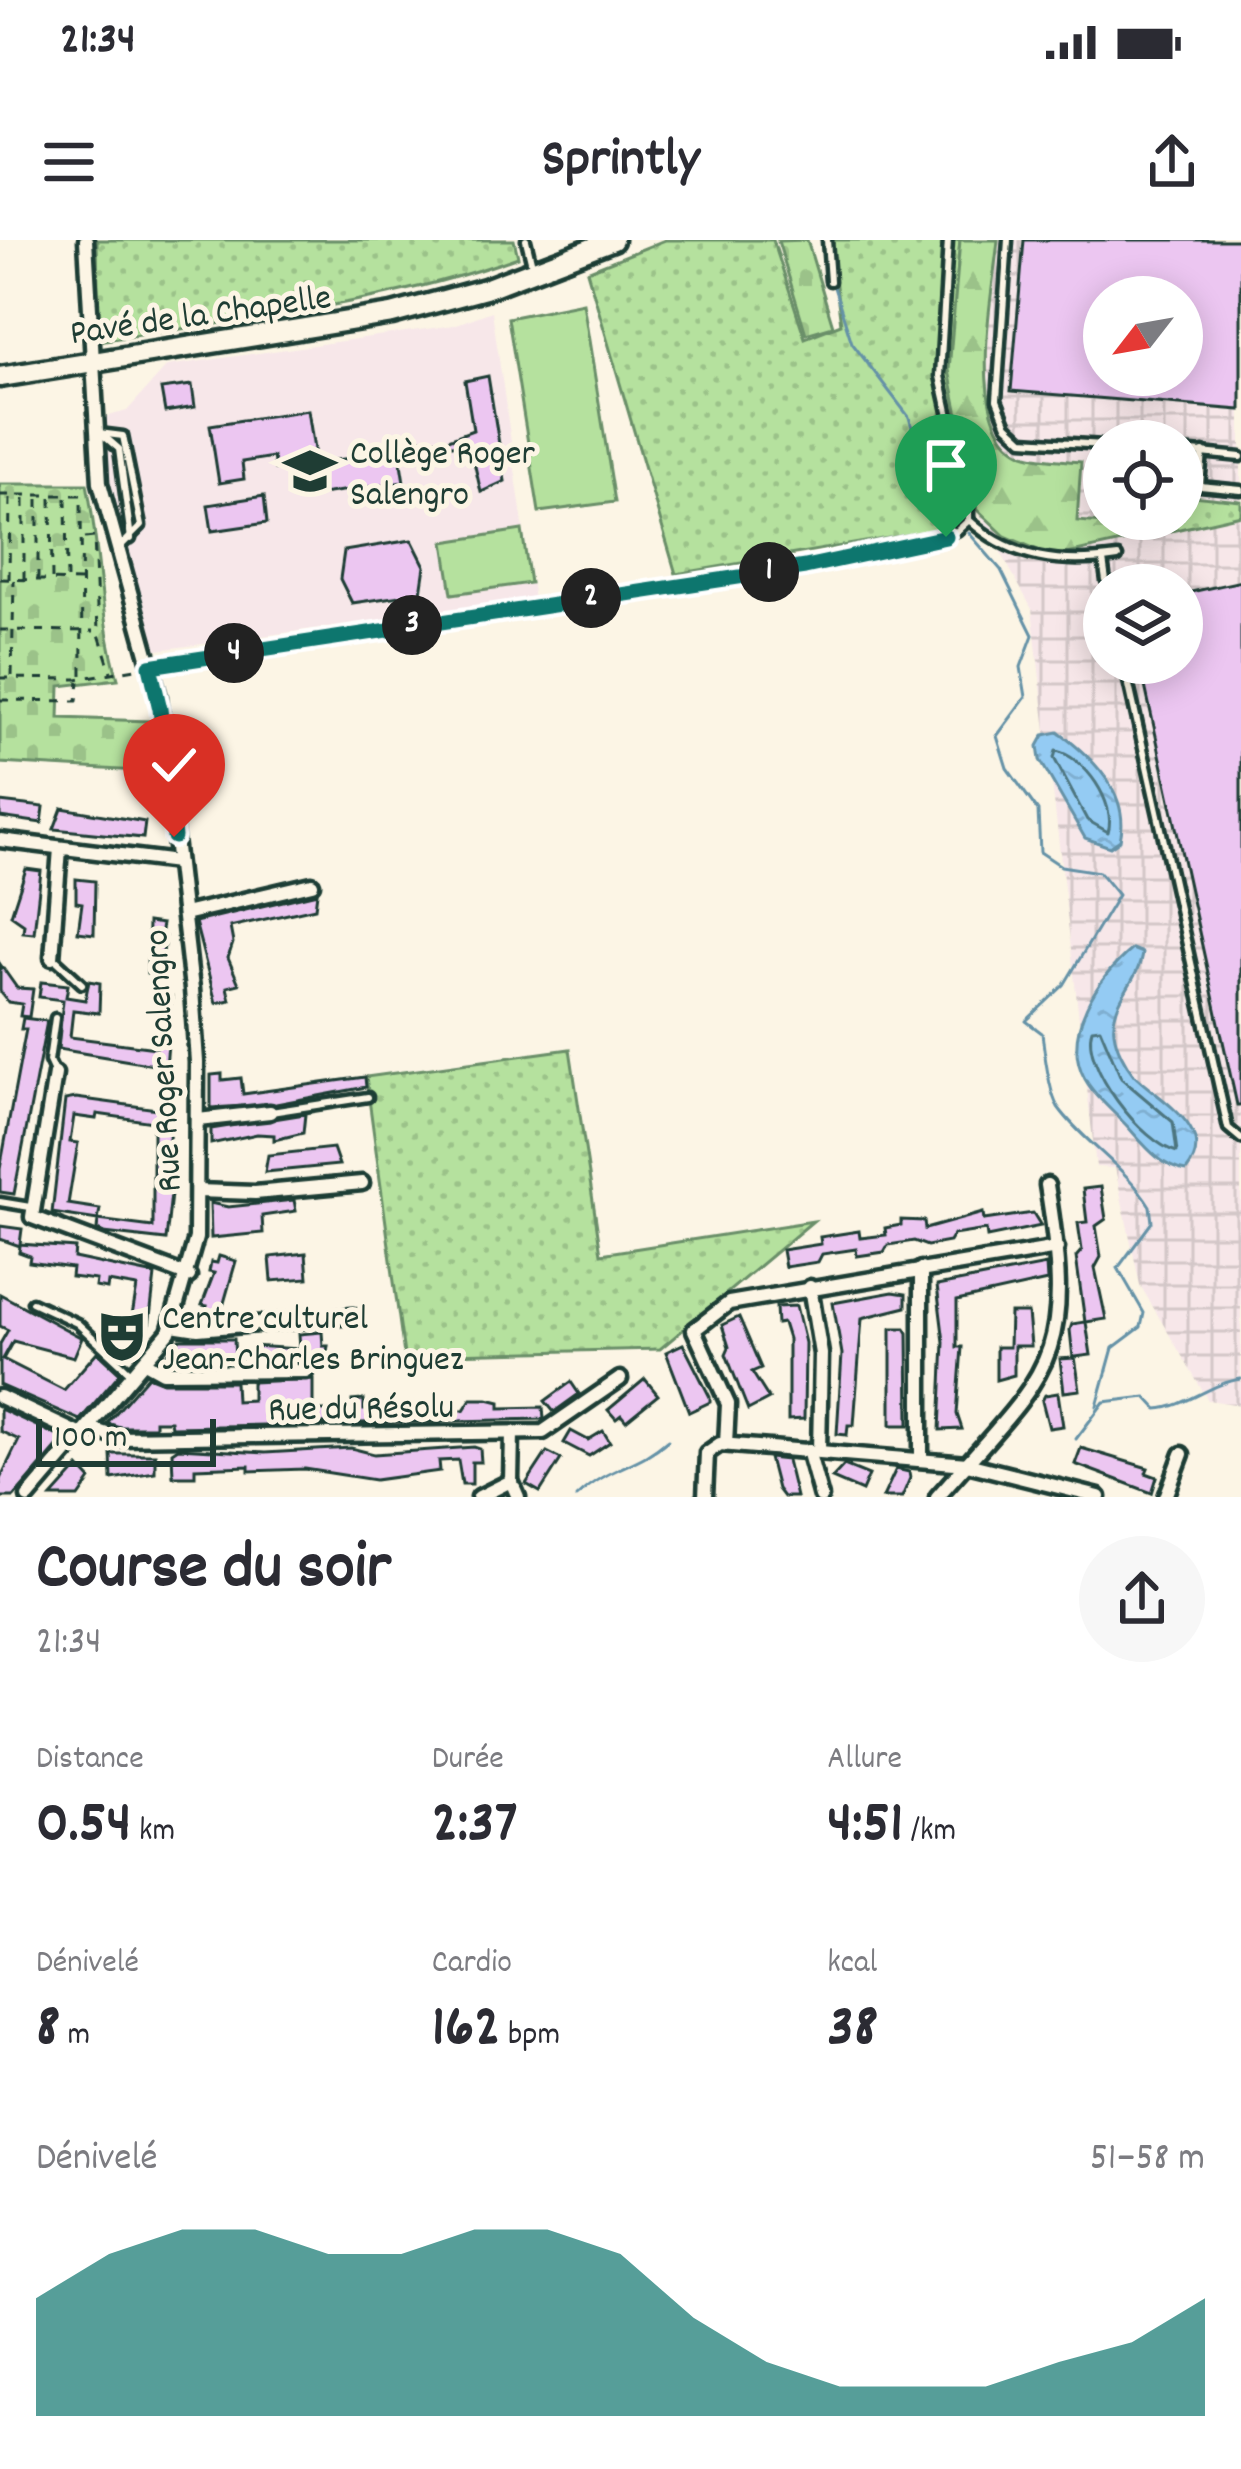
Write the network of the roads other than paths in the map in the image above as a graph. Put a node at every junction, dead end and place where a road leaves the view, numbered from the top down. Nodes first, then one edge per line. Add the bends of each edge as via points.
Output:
1 (86, 240) edge
2 (526, 240) edge
3 (613, 240) edge
4 (827, 240) edge
5 (948, 240) edge
6 (1008, 240) edge
7 (534, 272) junction
8 (830, 281) dead end
9 (91, 360) junction
10 (0, 377) edge
11 (95, 434) junction
12 (1083, 444) edge
13 (1203, 452) edge
14 (1241, 457) edge
15 (1203, 486) edge
16 (1241, 490) edge
17 (968, 522) junction
18 (114, 548) junction
19 (1118, 557) dead end
20 (1103, 560) junction
21 (1104, 564) edge
22 (150, 666) junction
23 (1129, 684) edge
24 (0, 840) edge
25 (60, 848) junction
26 (177, 862) junction
27 (312, 884) dead end
28 (184, 914) junction
29 (52, 958) joint
30 (82, 984) dead end
31 (55, 1018) dead end
32 (55, 1074) joint
33 (368, 1097) dead end
34 (270, 1112) joint
35 (198, 1120) junction
36 (1241, 1139) edge
37 (362, 1183) dead end
38 (1047, 1185) dead end
39 (196, 1191) junction
40 (0, 1202) edge
41 (30, 1207) junction
42 (1057, 1249) junction
43 (922, 1269) junction
44 (189, 1276) junction
45 (811, 1287) junction
46 (32, 1302) dead end
47 (353, 1316) dead end
48 (172, 1325) junction
49 (146, 1362) junction
50 (306, 1371) dead end
51 (134, 1375) junction
52 (620, 1378) dead end
53 (0, 1397) edge
54 (86, 1432) junction
55 (512, 1433) junction
56 (726, 1444) junction
57 (814, 1450) junction
58 (1182, 1454) dead end
59 (921, 1458) junction
60 (967, 1464) junction
61 (511, 1481) junction
62 (28, 1497) edge
63 (479, 1497) edge
64 (518, 1497) edge
65 (705, 1497) edge
66 (821, 1497) edge
67 (937, 1497) edge
68 (1099, 1497) edge
69 (1166, 1497) edge

1 - 9 street, Rue Roger Salengro
2 - 7 lane
3 - 7 main road, Pavé de la Chapelle
4 - 8 lane
5 - 17 lane via 940,376
6 - 12 lane via 1001,414 1023,440
7 - 9 main road, Pavé de la Chapelle via 377,317
9 - 10 main road, Pavé de la Chapelle
9 - 11 street, Rue Roger Salengro
11 - 18 street, Rue Roger Salengro
11 - 18 lane via 121,434 128,445 141,522 130,542
13 - 14 lane
15 - 16 lane
17 - 20 lane via 1033,558
17 - 22 lane via 805,567
18 - 22 street, Rue Roger Salengro
19 - 20 lane
20 - 21 lane
22 - 26 street, Rue Roger Salengro
23 - 36 lane via 1228,1128
24 - 25 street
25 - 26 street
25 - 29 street
26 - 28 street, Rue Roger Salengro
27 - 28 street
28 - 35 street, Rue Roger Salengro
29 - 30 lane
31 - 32 lane
32 - 41 street
33 - 34 lane
34 - 35 street
35 - 39 street, Rue Roger Salengro
37 - 39 street
38 - 42 street
39 - 44 street, Rue Roger Salengro
40 - 41 lane
41 - 44 street via 40,1224
42 - 43 street
42 - 60 street via 1061,1301 1050,1355
43 - 45 street
43 - 59 street
44 - 48 street, Rue Roger Salengro
45 - 56 street via 735,1300 694,1330 728,1404
45 - 57 street via 821,1354
46 - 51 lane via 76,1323
47 - 48 street via 198,1330
48 - 49 street, Rue Roger Salengro
49 - 50 street via 163,1372
49 - 51 street, Rue Roger Salengro
51 - 54 street, Rue Roger Salengro
52 - 55 street, Rue du Résolu via 557,1426
53 - 54 street, Rue du Résolu
54 - 55 street, Rue du Résolu
54 - 62 street, Rue Roger Salengro
55 - 61 street
56 - 57 street
56 - 65 street via 707,1453
57 - 59 street
57 - 66 street
58 - 69 street
59 - 60 street
60 - 67 street
60 - 68 street
61 - 63 street
61 - 64 street

